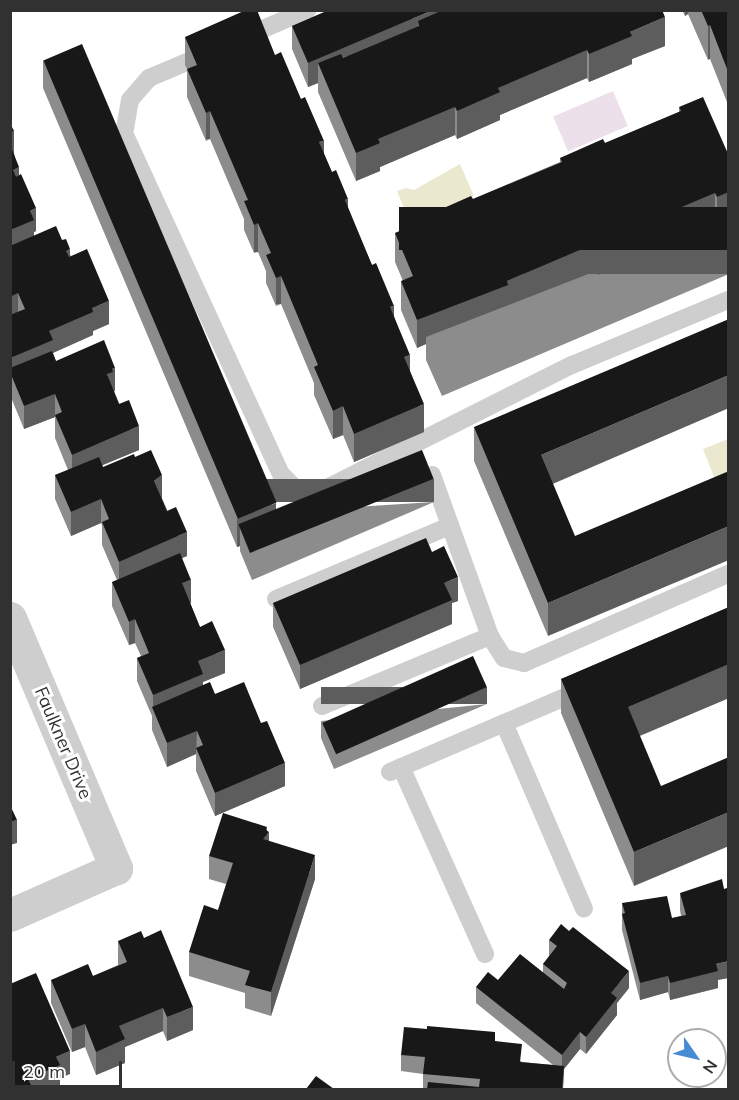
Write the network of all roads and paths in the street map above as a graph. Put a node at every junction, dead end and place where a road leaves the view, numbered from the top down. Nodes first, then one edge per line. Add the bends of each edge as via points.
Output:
1 (307, 10) edge
2 (729, 300) edge
3 (432, 474) edge
4 (450, 526) junction
5 (729, 574) edge
6 (276, 598) dead end
7 (10, 618) edge
8 (490, 636) junction
9 (600, 682) edge
10 (322, 706) dead end
11 (504, 723) junction
12 (584, 909) dead end
13 (10, 915) edge
14 (485, 954) dead end

1 - 2 lane via 149,78 130,100 124,133 281,474 296,489 313,495 572,365
3 - 4 lane
4 - 6 lane
4 - 8 lane
5 - 8 lane via 524,663 504,658
7 - 13 street, Faulkner Drive via 116,868
8 - 10 lane
9 - 11 lane
11 - 12 lane
11 - 14 lane via 395,770

